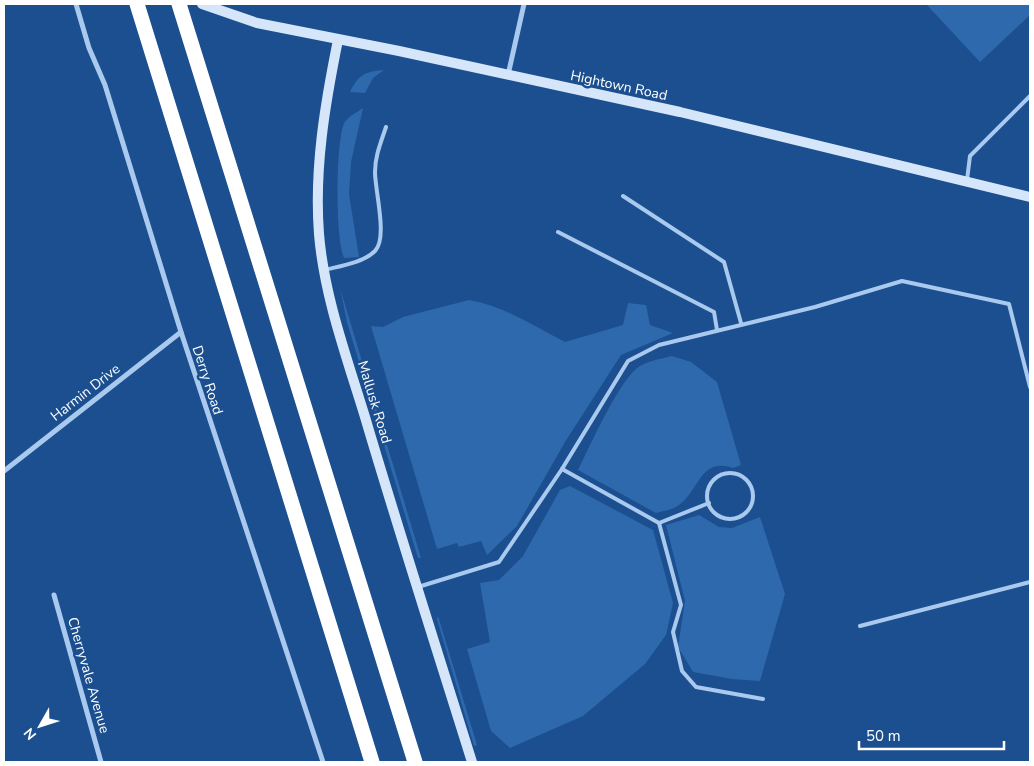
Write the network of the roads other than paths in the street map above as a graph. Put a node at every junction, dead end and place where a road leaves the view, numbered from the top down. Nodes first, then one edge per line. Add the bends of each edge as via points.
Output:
1 (76, 4) edge
2 (137, 4) edge
3 (179, 4) edge
4 (202, 4) edge
5 (524, 4) edge
6 (338, 40) junction
7 (508, 75) junction
8 (1030, 96) edge
9 (386, 127) dead end
10 (967, 180) junction
11 (623, 196) dead end
12 (1030, 197) edge
13 (558, 232) dead end
14 (324, 270) junction
15 (741, 323) junction
16 (717, 330) junction
17 (181, 332) junction
18 (1030, 387) edge
19 (562, 469) junction
20 (4, 471) edge
21 (709, 503) junction
22 (659, 523) junction
23 (1030, 582) edge
24 (417, 588) junction
25 (54, 594) dead end
26 (860, 626) dead end
27 (763, 700) dead end
28 (101, 762) edge
29 (323, 762) edge
30 (372, 762) edge
31 (415, 762) edge
32 (472, 762) edge

1 - 17 street, Derry Road via 105,86
2 - 30 highway
3 - 31 highway
4 - 6 main road, Hightown Road via 241,19
5 - 7 street
6 - 7 main road, Hightown Road
6 - 14 main road, Mallusk Road via 320,150 319,235
7 - 10 main road, Hightown Road
8 - 10 lane via 970,156
9 - 14 lane via 375,172 381,239 368,257
10 - 12 main road, Hightown Road
11 - 15 lane via 724,262
13 - 16 lane via 714,312
14 - 24 main road, Mallusk Road via 338,328
15 - 16 lane
15 - 18 lane via 815,307 902,281 1009,304
16 - 19 lane via 659,345 628,361
17 - 20 street, Harmin Drive
17 - 29 street, Derry Road
19 - 22 lane
19 - 24 lane via 499,562
21 - 21 lane via 708,489 717,477 724,474 739,474 753,491 751,506 733,519 718,515
21 - 22 lane
22 - 27 lane via 681,605 672,632 682,671 696,686
23 - 26 lane
24 - 32 main road, Mallusk Road
25 - 28 street, Cherryvale Avenue

